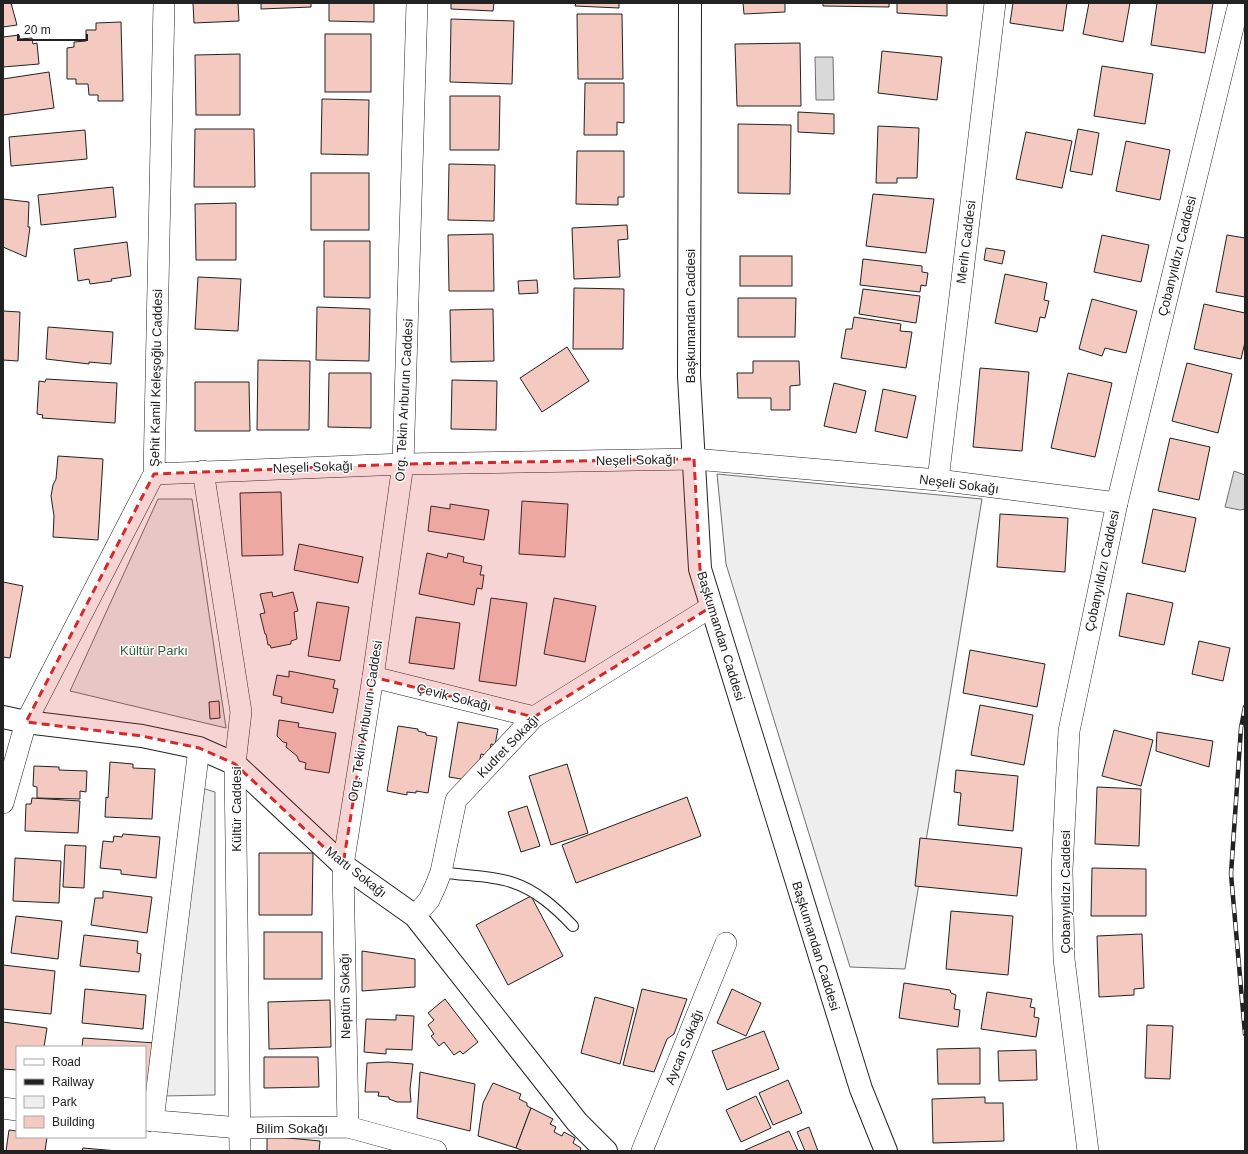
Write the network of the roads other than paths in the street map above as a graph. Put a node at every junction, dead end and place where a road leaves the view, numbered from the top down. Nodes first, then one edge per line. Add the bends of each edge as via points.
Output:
1 (164, 3) edge
2 (418, 3) edge
3 (690, 3) edge
4 (995, 3) edge
5 (1239, 3) edge
6 (694, 459) junction
7 (403, 464) junction
8 (203, 471) junction
9 (154, 474) junction
10 (938, 480) junction
11 (1116, 503) junction
12 (711, 607) junction
13 (373, 677) junction
14 (3, 712) edge
15 (3, 717) edge
16 (534, 717) junction
17 (26, 722) junction
18 (199, 748) junction
19 (235, 764) junction
20 (3, 803) edge
21 (343, 865) junction
22 (441, 872) junction
23 (415, 916) junction
24 (573, 926) dead end
25 (726, 943) dead end
26 (3, 1108) edge
27 (16, 1110) edge
28 (149, 1120) edge
29 (348, 1127) junction
30 (240, 1128) junction
31 (240, 1151) edge
32 (436, 1151) edge
33 (606, 1151) edge
34 (642, 1151) edge
35 (886, 1151) edge
36 (1088, 1151) edge

1 - 9 street, Şehit Kamil Keleşoğlu Caddesi
2 - 7 street, Org. Tekin Arıburun Caddesi
3 - 6 street, Başkumandan Caddesi via 689,376
4 - 10 street, Merih Caddesi
5 - 11 street, Çobanyıldızı Caddesi
6 - 7 street, Neşeli Sokağı
6 - 10 street, Neşeli Sokağı
6 - 12 street, Başkumandan Caddesi via 700,569
7 - 8 street, Neşeli Sokağı
7 - 13 street, Org. Tekin Arıburun Caddesi
8 - 9 street, Neşeli Sokağı
8 - 19 street, Kültür Caddesi via 241,712
9 - 17 street, Şehit Kamil Keleşoğlu Caddesi
10 - 11 street, Neşeli Sokağı
11 - 36 street, Çobanyıldızı Caddesi via 1070,731 1062,870 1064,959
12 - 16 street, Kudret Sokağı
12 - 35 street, Başkumandan Caddesi via 861,1090
13 - 16 street, Çevik Sokağı
13 - 21 street, Org. Tekin Arıburun Caddesi
14 - 17 street, Martı Sokağı
15 - 17 street, Martı Sokağı
16 - 22 street, Kudret Sokağı via 456,800
17 - 18 street, Martı Sokağı via 142,736
17 - 20 street, Şehit Kamil Keleşoğlu Caddesi
18 - 19 street, Martı Sokağı
18 - 28 street
19 - 21 street, Martı Sokağı
19 - 30 street, Kültür Caddesi
21 - 23 street, Martı Sokağı
21 - 29 street, Neptün Sokağı
22 - 23 street, Kudret Sokağı via 429,900
22 - 24 lane via 496,879 522,886 540,896
23 - 33 street, Martı Sokağı via 576,1122
25 - 34 street, Aycan Sokağı
26 - 27 street
28 - 30 street, Bilim Sokağı
29 - 30 street, Bilim Sokağı
29 - 32 street, Bilim Sokağı
30 - 31 street, Kültür Caddesi

